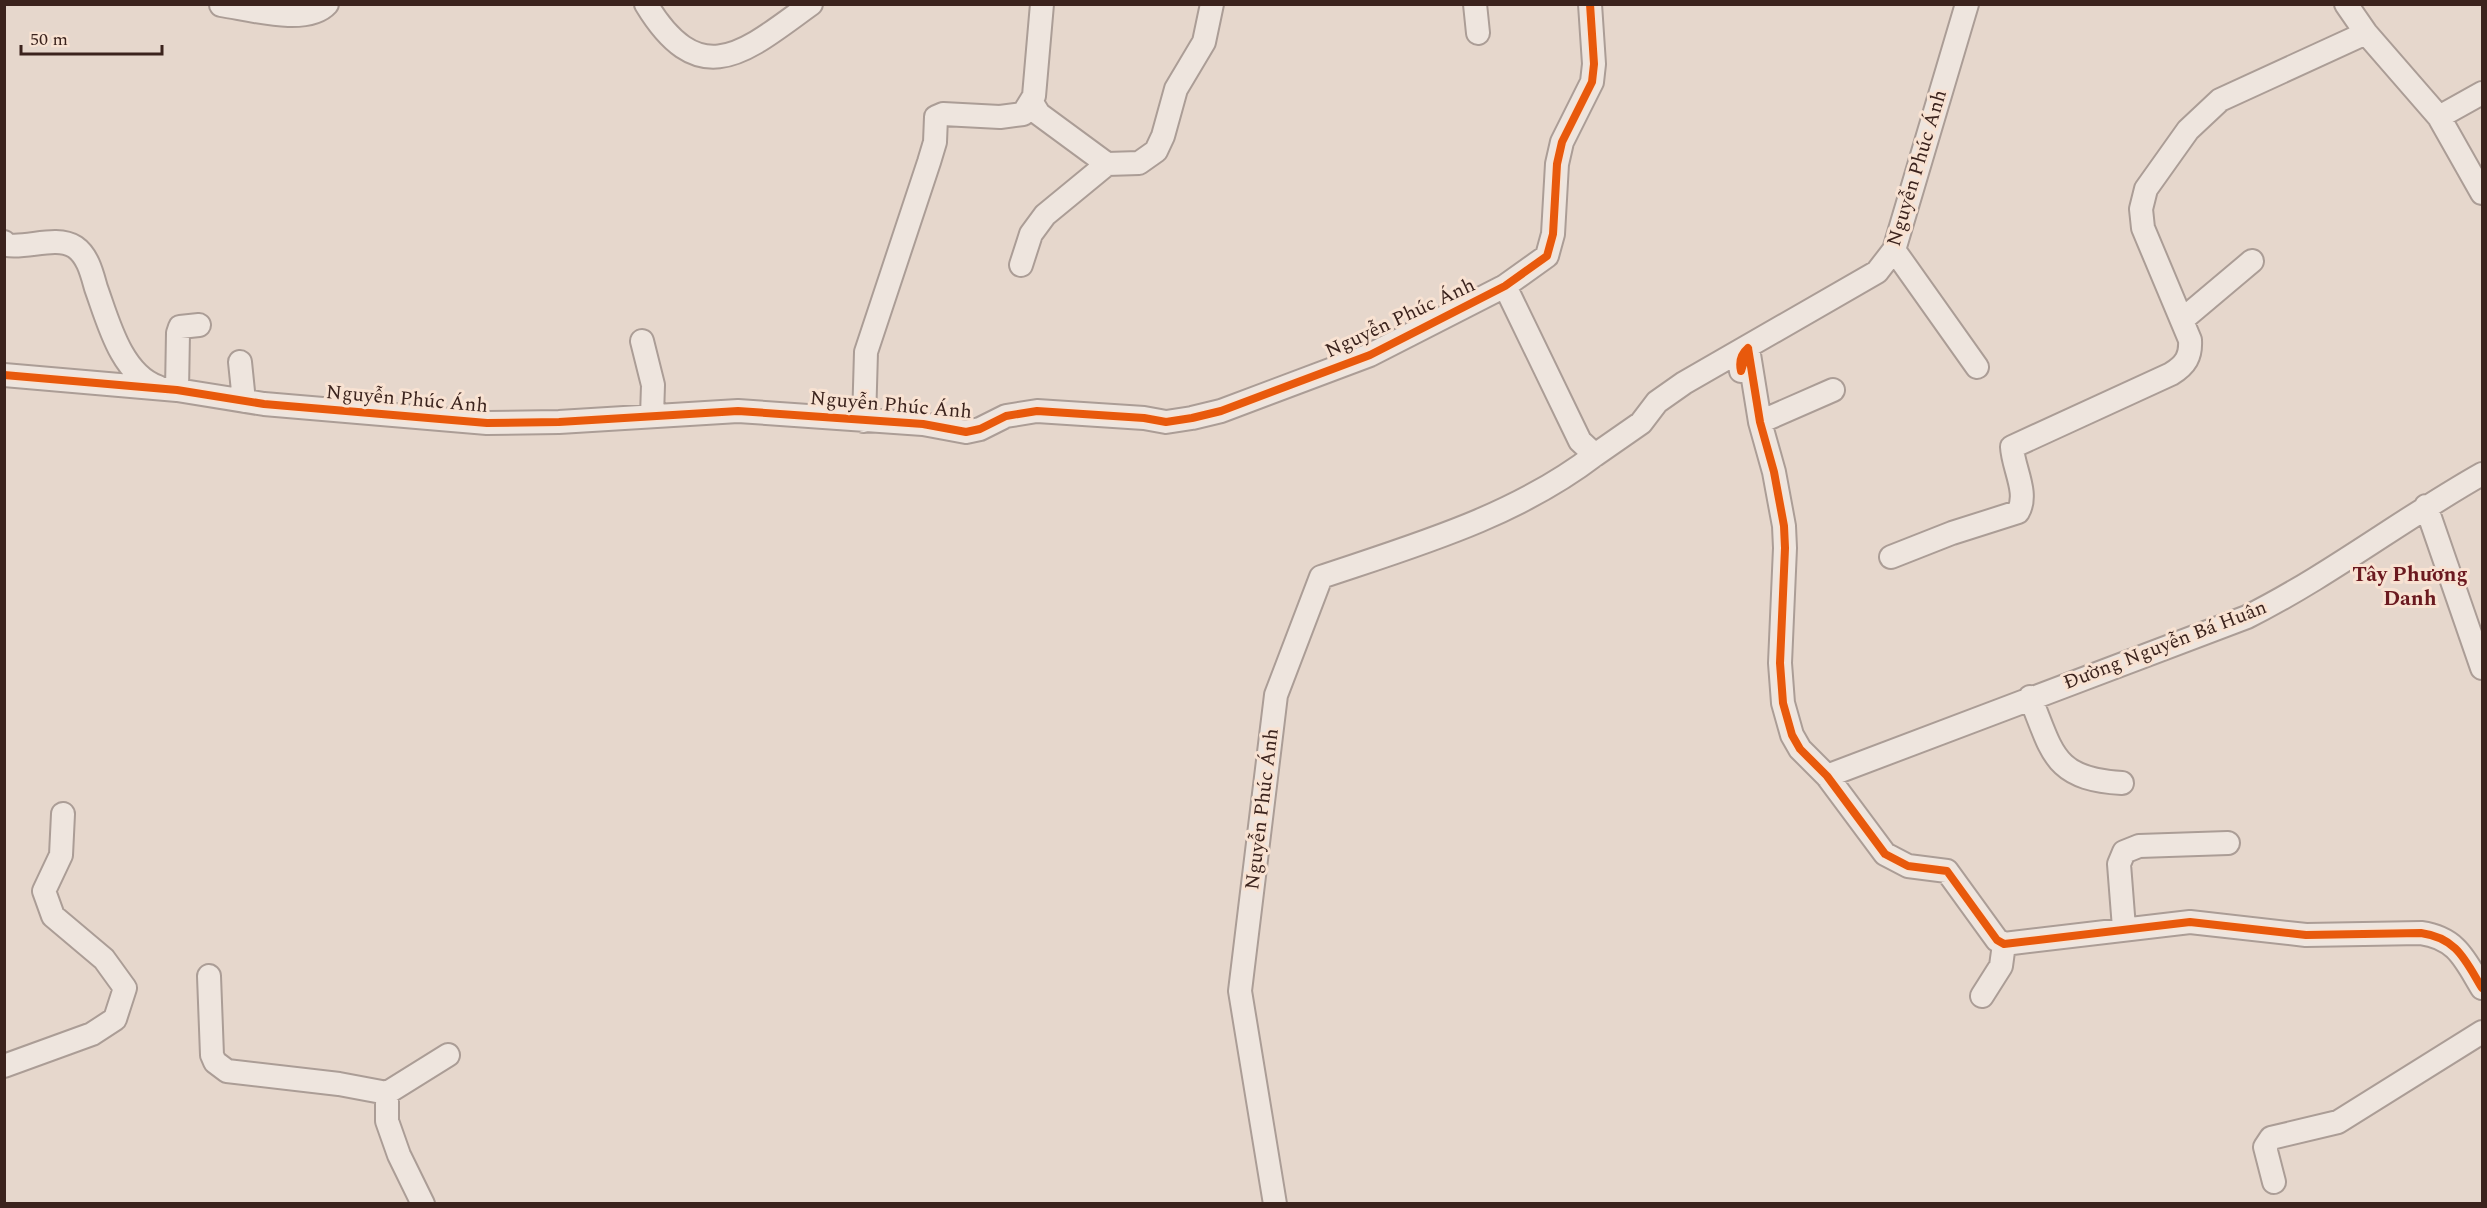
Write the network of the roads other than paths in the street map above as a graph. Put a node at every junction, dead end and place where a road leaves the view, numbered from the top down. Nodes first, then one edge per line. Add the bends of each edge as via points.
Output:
1 (327, 4) edge
2 (646, 4) edge
3 (811, 4) edge
4 (1042, 4) edge
5 (1212, 4) edge
6 (1475, 4) edge
7 (1590, 4) edge
8 (1967, 4) edge
9 (2346, 4) edge
10 (221, 5) edge
11 (1478, 33) dead end
12 (2366, 33) junction
13 (2482, 93) edge
14 (1030, 101) junction
15 (2439, 117) junction
16 (1107, 164) junction
17 (2482, 193) edge
18 (4, 242) edge
19 (1894, 250) junction
20 (2252, 261) dead end
21 (1021, 265) dead end
22 (1505, 286) junction
23 (2182, 320) junction
24 (199, 325) dead end
25 (642, 341) dead end
26 (1748, 348) junction
27 (240, 362) dead end
28 (1977, 367) dead end
29 (4, 375) edge
30 (177, 390) junction
31 (1833, 390) dead end
32 (244, 401) junction
33 (652, 416) junction
34 (864, 421) junction
35 (1760, 422) junction
36 (1595, 455) junction
37 (2482, 474) edge
38 (2426, 506) junction
39 (1891, 557) dead end
40 (2482, 668) edge
41 (2030, 697) junction
42 (1827, 776) junction
43 (2122, 783) dead end
44 (63, 814) dead end
45 (2228, 843) dead end
46 (2124, 928) junction
47 (2004, 944) junction
48 (209, 976) dead end
49 (2482, 988) edge
50 (1982, 996) dead end
51 (2482, 1032) edge
52 (448, 1055) dead end
53 (4, 1066) edge
54 (387, 1093) junction
55 (2274, 1182) dead end
56 (423, 1203) edge
57 (1275, 1203) edge

1 - 10 street via 321,12 304,17
2 - 3 street via 677,44 703,56 728,57
4 - 14 street via 1034,96
5 - 16 street via 1204,42 1176,88 1156,151 1139,162
6 - 11 street
7 - 22 street, Nguyễn Phúc Ánh via 1594,70 1590,90 1562,142 1551,246 1541,262
8 - 19 street, Nguyễn Phúc Ánh
9 - 12 street
12 - 15 street
12 - 23 street via 2220,100 2188,130 2146,189 2141,209 2143,228
13 - 15 street
14 - 16 street via 1039,114
14 - 34 street via 1023,114 936,117 935,142 866,352
15 - 17 street
16 - 21 street via 1045,215 1030,234
18 - 30 street via 16,247 58,242 74,247 88,262 109,324 133,372 155,387
19 - 26 street, Nguyễn Phúc Ánh via 1877,272
19 - 28 street
20 - 23 street
22 - 34 street, Nguyễn Phúc Ánh via 1370,355 1221,411 1192,418 1166,422 1037,411 1006,416 966,432 924,424
22 - 36 street via 1580,441
23 - 39 street via 2190,350 2179,369 2012,447 2023,496 2018,512
24 - 30 street via 180,327
25 - 33 street via 653,385
26 - 35 street
26 - 36 street, Nguyễn Phúc Ánh via 1684,383 1657,402 1641,423
27 - 32 street
29 - 30 street, Nguyễn Phúc Ánh
30 - 32 street, Nguyễn Phúc Ánh
31 - 35 street
32 - 33 street, Nguyễn Phúc Ánh via 487,423
33 - 34 street, Nguyễn Phúc Ánh via 776,412
35 - 42 street via 1784,526 1780,663 1783,703 1789,728 1800,749
36 - 57 street, Nguyễn Phúc Ánh via 1567,477 1472,526 1321,577 1276,695 1240,991
37 - 38 street, Đường Nguyễn Bá Huân
38 - 40 street
38 - 41 street, Đường Nguyễn Bá Huân via 2293,594 2247,617
41 - 42 street, Đường Nguyễn Bá Huân
41 - 43 street via 2055,759 2083,778
42 - 47 street via 1885,854 1908,866 1947,871 1997,940
44 - 53 street via 61,855 44,891 53,916 104,959 125,987 115,1019 92,1034
45 - 46 street via 2139,846 2124,852 2119,864
46 - 47 street
46 - 49 street via 2203,922 2306,935 2436,935 2459,951
47 - 50 street via 2001,966
48 - 54 street via 212,1055 227,1071
51 - 55 street via 2338,1122 2271,1138 2265,1147
52 - 54 street
54 - 56 street via 387,1121

